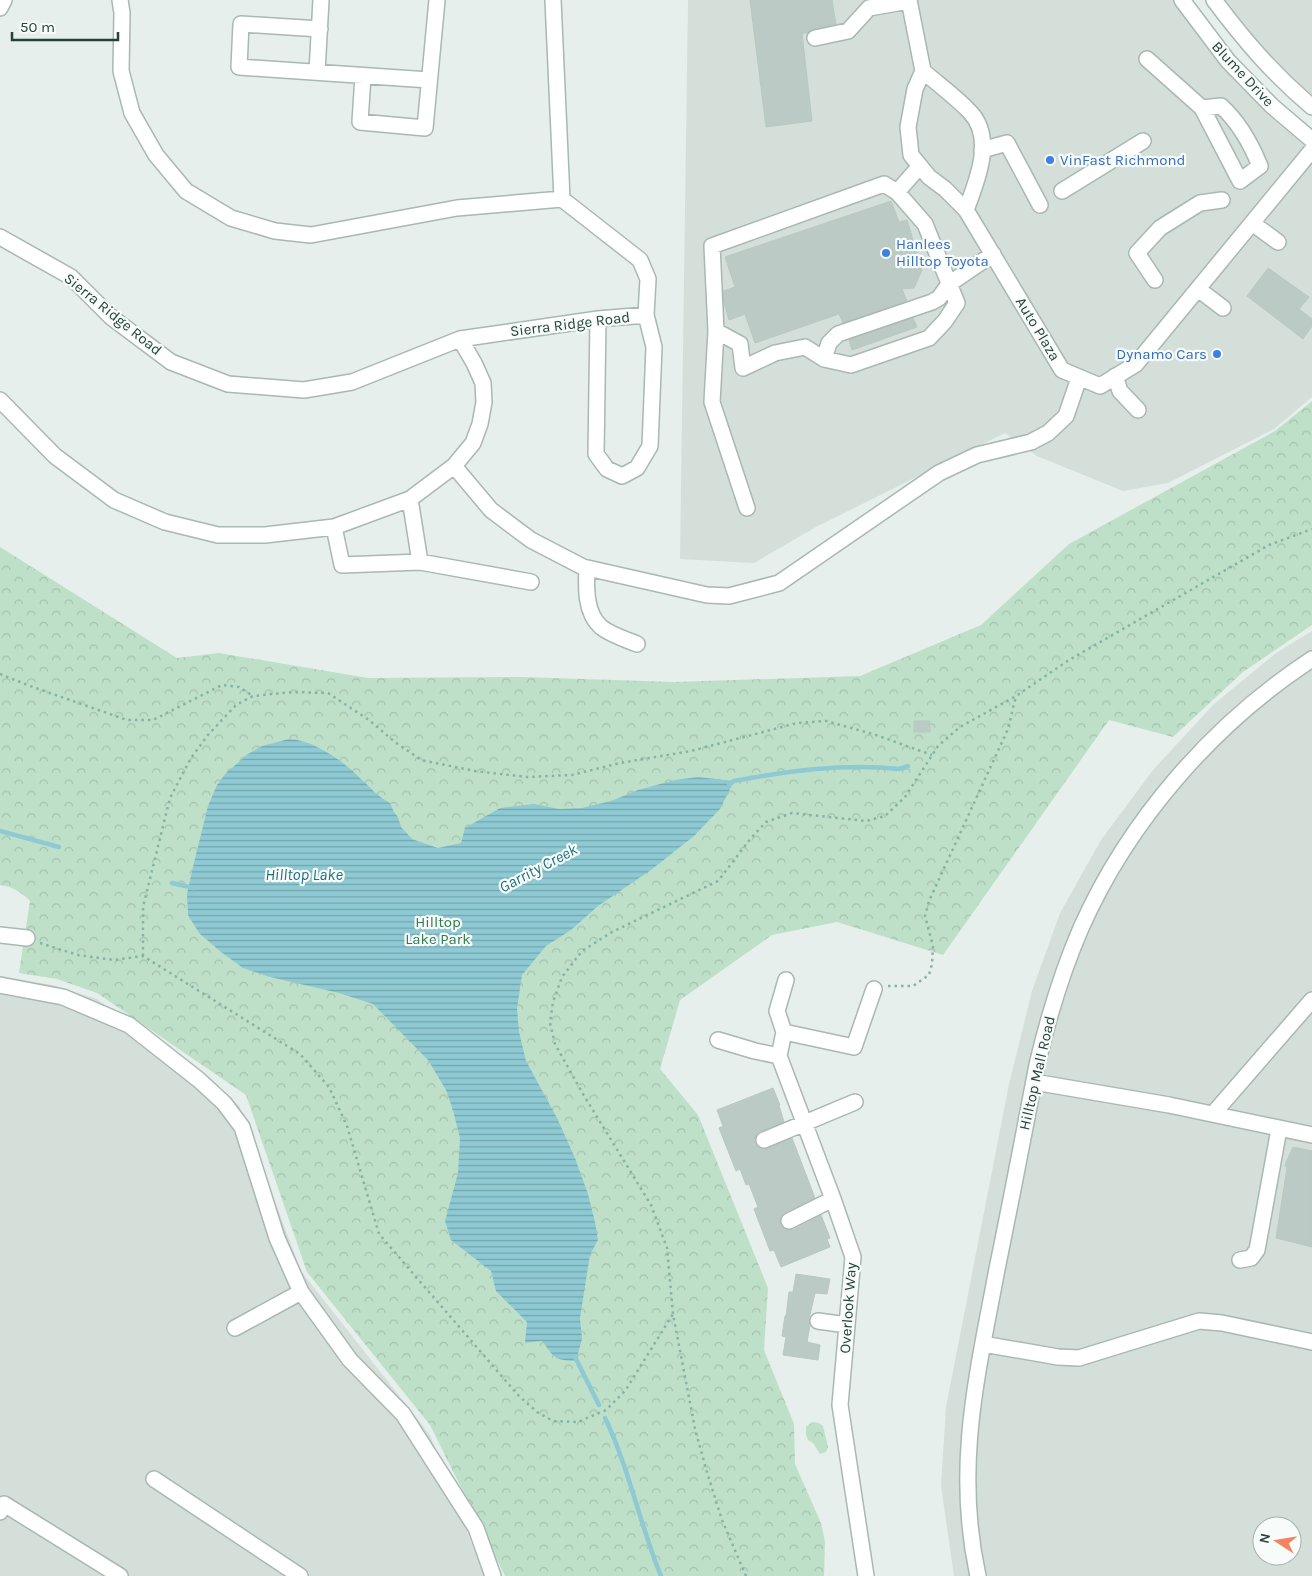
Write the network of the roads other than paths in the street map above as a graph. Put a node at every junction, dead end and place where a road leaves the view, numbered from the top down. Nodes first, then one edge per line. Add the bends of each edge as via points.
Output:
1 (4, 0) edge
2 (120, 0) edge
3 (321, 0) edge
4 (437, 0) edge
5 (554, 0) edge
6 (1182, 0) edge
7 (1214, 0) edge
8 (909, 1) edge
9 (0, 8) edge
10 (320, 29) junction
11 (815, 38) dead end
12 (1147, 59) dead end
13 (923, 71) junction
14 (317, 72) junction
15 (363, 76) junction
16 (429, 80) junction
17 (1312, 107) edge
18 (1202, 108) junction
19 (1312, 140) edge
20 (1143, 141) dead end
21 (982, 150) junction
22 (1312, 150) edge
23 (920, 166) junction
24 (897, 192) junction
25 (1062, 192) dead end
26 (562, 199) junction
27 (1222, 200) dead end
28 (1040, 205) dead end
29 (966, 210) junction
30 (1252, 223) junction
31 (0, 237) edge
32 (1278, 242) dead end
33 (993, 254) junction
34 (1155, 280) dead end
35 (949, 284) junction
36 (1198, 288) junction
37 (1223, 308) dead end
38 (646, 315) junction
39 (598, 319) junction
40 (716, 331) junction
41 (460, 339) junction
42 (824, 359) junction
43 (1115, 376) junction
44 (1079, 378) junction
45 (0, 400) edge
46 (1138, 410) dead end
47 (454, 466) junction
48 (410, 499) junction
49 (747, 508) dead end
50 (334, 527) junction
51 (420, 562) junction
52 (587, 568) junction
53 (531, 582) dead end
54 (637, 644) dead end
55 (1312, 659) edge
56 (0, 934) edge
57 (27, 938) road end
58 (786, 980) dead end
59 (0, 985) edge
60 (874, 989) road end
61 (1312, 1000) edge
62 (784, 1032) junction
63 (718, 1040) dead end
64 (779, 1056) junction
65 (1034, 1082) junction
66 (855, 1102) dead end
67 (1212, 1114) junction
68 (804, 1122) junction
69 (1279, 1129) junction
70 (1312, 1136) edge
71 (764, 1140) dead end
72 (833, 1199) junction
73 (789, 1221) dead end
74 (1240, 1260) dead end
75 (301, 1292) junction
76 (818, 1321) dead end
77 (847, 1325) junction
78 (235, 1328) dead end
79 (1312, 1342) edge
80 (983, 1344) junction
81 (154, 1479) dead end
82 (0, 1512) edge
83 (120, 1576) edge
84 (300, 1576) edge
85 (493, 1576) edge
86 (866, 1576) edge
87 (978, 1576) edge

1 - 9 street
2 - 26 street via 121,71 132,113 156,156 186,191 231,218 275,231 311,235 457,208
3 - 10 street
4 - 16 street
5 - 26 street
6 - 19 street, Blume Drive via 1228,61 1272,106
7 - 17 street, Blume Drive via 1245,41
8 - 11 street via 869,8 848,31
8 - 13 street
10 - 14 street
10 - 14 street via 241,24 239,67
12 - 18 street
13 - 21 street via 971,113 980,126
13 - 23 street, Auto Plaza via 915,89 908,127 911,155
14 - 15 street
15 - 16 street
15 - 16 street via 360,122 425,128
18 - 18 street via 1240,181 1260,166 1251,144 1221,106
20 - 25 street
21 - 28 street via 1007,142
21 - 29 street via 979,178
22 - 30 street, Auto Plaza
23 - 24 street
23 - 29 street, Auto Plaza
24 - 35 street via 925,224
24 - 40 street via 884,184 712,246
26 - 38 street, Sierra Ridge Road via 640,260 648,279
27 - 34 street via 1200,203 1160,228 1137,253
29 - 33 street, Auto Plaza
30 - 32 street
30 - 36 street, Auto Plaza
31 - 41 street, Sierra Ridge Road via 71,277 111,317 171,362 228,384 304,390 352,382
33 - 35 street
33 - 44 street, Auto Plaza via 1062,370
35 - 42 street via 932,302 838,334 829,343
35 - 42 street via 957,302 945,322 929,338 851,365
36 - 37 street
36 - 43 street, Auto Plaza via 1136,364
38 - 39 street, Sierra Ridge Road
38 - 39 street via 654,347 650,446 637,468 622,476 607,469 596,454
39 - 41 street, Sierra Ridge Road
40 - 42 street via 740,344 743,368 775,353 805,348
40 - 49 street via 712,402
41 - 47 street via 483,383 484,402 473,442
43 - 44 street, Auto Plaza via 1100,386
43 - 46 street via 1120,391
44 - 52 street via 1066,416 1048,433 1031,442 977,455 939,473 779,582 729,596 707,595
45 - 50 street via 62,462 114,500 165,522 218,535 265,535
47 - 48 street
47 - 52 street via 491,510 531,540
48 - 50 street
48 - 51 street
50 - 51 street via 342,564
51 - 53 street
52 - 54 street via 586,584 592,614 610,633
55 - 65 street, Hilltop Mall Road via 1263,695 1212,741 1176,779 1135,834 1106,880 1075,943 1050,1013
56 - 57 street
58 - 62 street via 777,1011
59 - 75 street via 63,997 129,1025 224,1103 242,1127 277,1238
60 - 62 street via 854,1047
61 - 67 street
62 - 64 street
63 - 64 street
64 - 68 street, Overlook Way
65 - 67 street
65 - 80 street, Hilltop Mall Road
66 - 68 street
67 - 69 street
68 - 71 street
68 - 72 street, Overlook Way
69 - 70 street
69 - 74 street via 1257,1250 1250,1258
72 - 73 street
72 - 77 street, Overlook Way via 853,1258
75 - 78 street
75 - 85 street via 350,1360 403,1414 476,1528
76 - 77 street
77 - 86 street, Overlook Way via 840,1405
79 - 80 street via 1199,1321 1079,1358
80 - 87 street, Hilltop Mall Road via 972,1403 967,1460 969,1515
81 - 84 street
82 - 83 street via 4,1504

